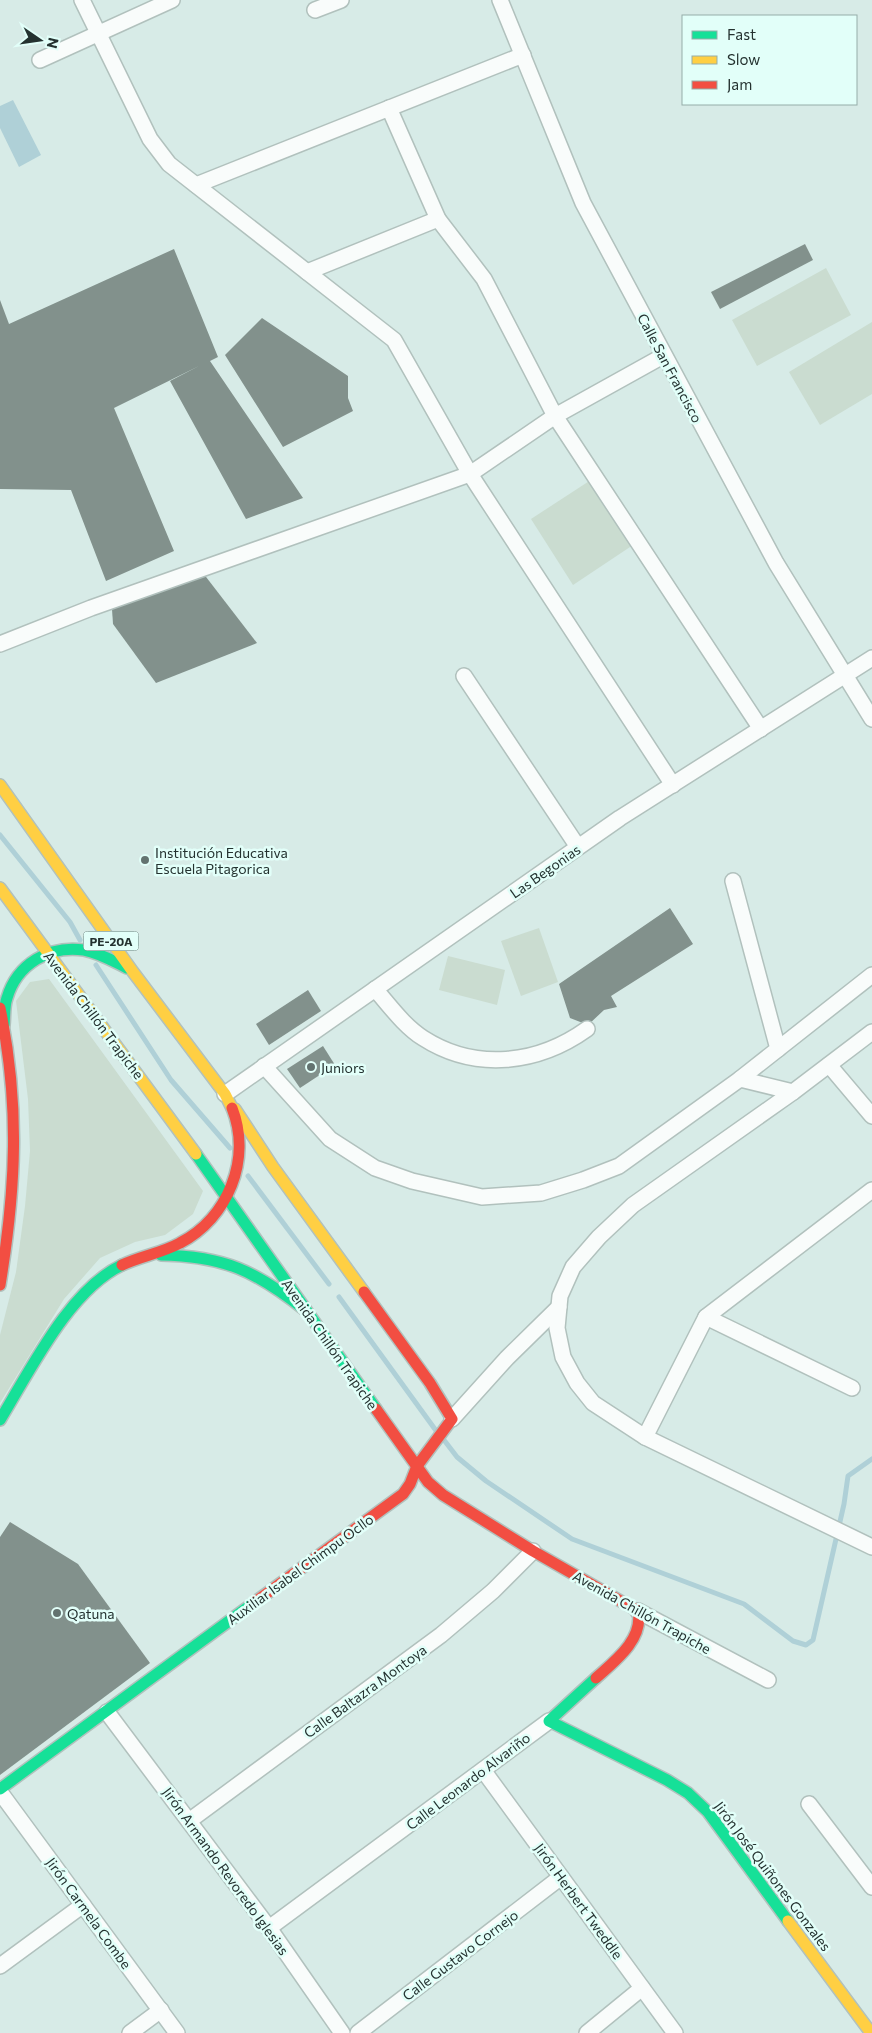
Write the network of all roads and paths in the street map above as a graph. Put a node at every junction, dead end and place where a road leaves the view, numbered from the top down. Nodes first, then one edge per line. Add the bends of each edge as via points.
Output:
1 (82, 0) edge
2 (172, 0) edge
3 (341, 0) edge
4 (500, 0) edge
5 (315, 10) dead end
6 (99, 34) junction
7 (523, 54) junction
8 (40, 60) dead end
9 (389, 108) junction
10 (196, 185) junction
11 (438, 219) junction
12 (307, 272) junction
13 (663, 356) junction
14 (555, 416) junction
15 (470, 474) junction
16 (0, 644) edge
17 (872, 658) edge
18 (464, 676) dead end
19 (845, 677) junction
20 (872, 719) edge
21 (761, 729) junction
22 (0, 785) edge
23 (673, 785) junction
24 (578, 847) junction
25 (733, 882) dead end
26 (0, 888) edge
27 (47, 952) junction
28 (133, 972) junction
29 (872, 975) edge
30 (375, 989) junction
31 (0, 1008) edge
32 (4, 1027) junction
33 (587, 1029) dead end
34 (872, 1032) edge
35 (778, 1049) junction
36 (829, 1065) junction
37 (264, 1066) junction
38 (740, 1078) junction
39 (793, 1092) junction
40 (225, 1094) junction
41 (872, 1116) edge
42 (872, 1190) edge
43 (226, 1195) junction
44 (147, 1255) junction
45 (0, 1284) edge
46 (558, 1307) junction
47 (304, 1310) junction
48 (706, 1317) junction
49 (852, 1388) dead end
50 (452, 1419) junction
51 (0, 1420) edge
52 (645, 1437) junction
53 (417, 1466) junction
54 (872, 1547) edge
55 (533, 1551) junction
56 (638, 1611) junction
57 (768, 1680) dead end
58 (107, 1712) junction
59 (549, 1720) junction
60 (483, 1770) junction
61 (0, 1791) edge
62 (809, 1804) dead end
63 (188, 1821) junction
64 (562, 1877) junction
65 (872, 1887) edge
66 (83, 1905) junction
67 (269, 1928) junction
68 (0, 1966) edge
69 (642, 1988) junction
70 (160, 2010) junction
71 (130, 2033) edge
72 (177, 2033) edge
73 (342, 2033) edge
74 (358, 2033) edge
75 (587, 2033) edge
76 (674, 2033) edge
77 (871, 2033) edge

1 - 6 street
2 - 6 street
3 - 5 street
4 - 7 street, Calle San Francisco
6 - 8 street
6 - 10 street via 150,139 169,164
7 - 9 street
7 - 13 street, Calle San Francisco via 583,203
9 - 10 street
9 - 11 street
10 - 12 street
11 - 12 street
11 - 14 street via 484,279
12 - 15 street via 394,340
13 - 14 street
13 - 19 street, Calle San Francisco via 776,563
14 - 15 street
14 - 21 street
15 - 16 street via 91,608
15 - 23 street
17 - 19 street, Las Begonias
18 - 24 street
19 - 20 street, Calle San Francisco
19 - 21 street, Las Begonias
21 - 23 street, Las Begonias
22 - 28 street, PE-20A
23 - 24 street, Las Begonias
24 - 30 street, Las Begonias
25 - 35 street
26 - 27 street, Avenida Chillón Trapiche
27 - 28 street via 65,949 101,954
27 - 32 street via 30,961 12,982 3,1008
27 - 43 street, Avenida Chillón Trapiche
28 - 40 street, PE-20A
29 - 35 street
30 - 33 street via 422,1037 445,1049 473,1057 509,1060 535,1056 569,1042
30 - 37 street, Las Begonias
31 - 32 street
32 - 45 street via 13,1102 15,1172
34 - 36 street
35 - 38 street
36 - 39 street
36 - 41 street
37 - 38 street via 330,1139 374,1168 412,1181 482,1197 541,1193 619,1166
37 - 40 street, Las Begonias
38 - 39 street
39 - 46 street via 633,1205 573,1267
40 - 43 street, PE-20A via 234,1113 240,1141 235,1176
40 - 50 street
42 - 48 street
43 - 44 street, PE-20A via 206,1224 193,1235
43 - 47 street, Avenida Chillón Trapiche
44 - 47 street via 185,1254 225,1261 268,1282
44 - 51 street, PE-20A via 116,1267 83,1295 67,1314
46 - 50 street, Auxiliar Isabel Chimpu Ocllo
46 - 52 street via 557,1328 563,1357 577,1384 593,1403
47 - 53 street, Avenida Chillón Trapiche
48 - 49 street
48 - 52 street
50 - 53 street, Auxiliar Isabel Chimpu Ocllo
52 - 54 street
53 - 55 street, Avenida Chillón Trapiche via 443,1495
53 - 58 street, Auxiliar Isabel Chimpu Ocllo via 402,1494
55 - 56 street, Avenida Chillón Trapiche
55 - 63 street, Calle Baltazra Montoya via 493,1591 441,1635
56 - 57 street, Avenida Chillón Trapiche
56 - 59 street, Calle Leonardo Alvariño via 639,1626 622,1654
58 - 61 street, Auxiliar Isabel Chimpu Ocllo
58 - 63 street, Jirón Armando Revoredo Iglesias
59 - 60 street, Calle Leonardo Alvariño
59 - 77 street, Jirón José Quiñones Gonzales via 667,1780 688,1793 708,1812
60 - 64 street, Jirón Herbert Tweddle
60 - 67 street, Calle Leonardo Alvariño
61 - 66 street, Jirón Carmela Combe
62 - 65 street
63 - 67 street, Jirón Armando Revoredo Iglesias
64 - 69 street, Jirón Herbert Tweddle
64 - 74 street, Calle Gustavo Cornejo
66 - 68 street
66 - 70 street, Jirón Carmela Combe
67 - 73 street, Jirón Armando Revoredo Iglesias
69 - 75 street
69 - 76 street, Jirón Herbert Tweddle
70 - 71 street
70 - 72 street, Jirón Carmela Combe

